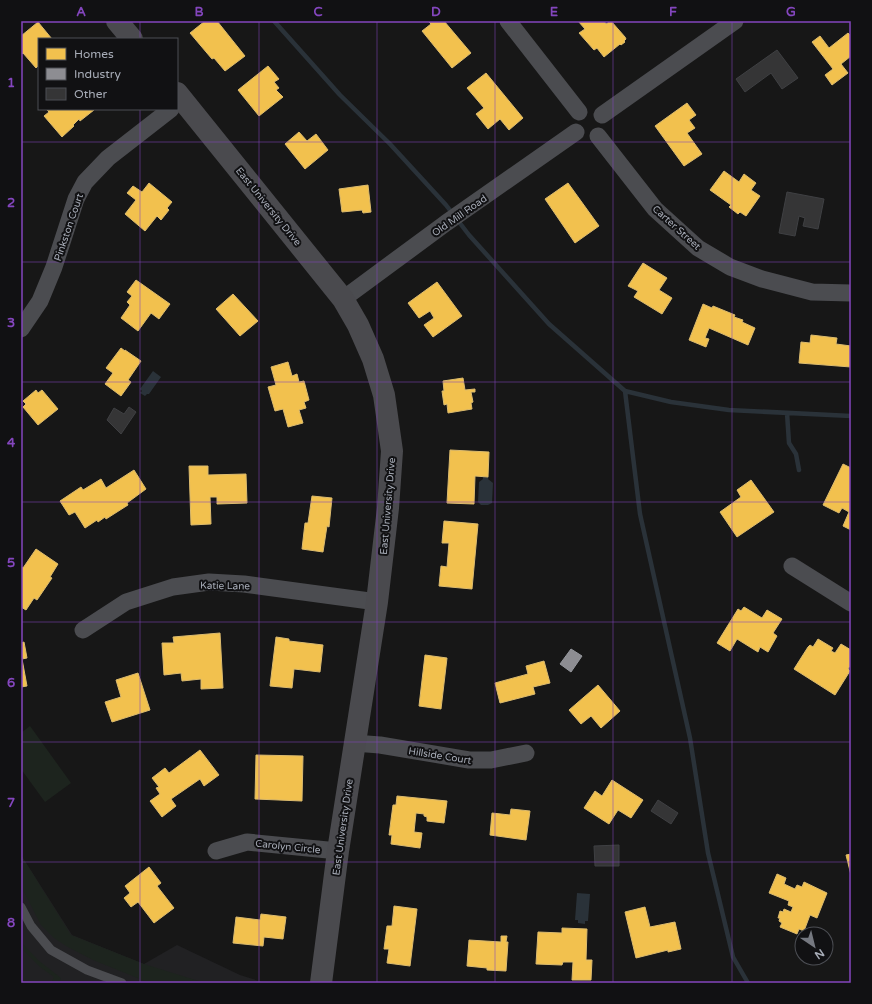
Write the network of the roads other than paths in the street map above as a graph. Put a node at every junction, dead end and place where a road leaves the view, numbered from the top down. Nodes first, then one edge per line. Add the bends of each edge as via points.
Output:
1 (117, 21) edge
2 (508, 21) edge
3 (735, 21) edge
4 (131, 38) edge
5 (178, 102) edge
6 (166, 110) edge
7 (579, 112) junction
8 (602, 115) junction
9 (576, 132) junction
10 (598, 136) junction
11 (851, 293) edge
12 (343, 298) junction
13 (21, 329) edge
14 (792, 566) dead end
15 (377, 602) junction
16 (851, 603) edge
17 (83, 630) dead end
18 (354, 743) junction
19 (526, 754) dead end
20 (338, 851) junction
21 (216, 852) dead end
22 (21, 906) edge
23 (122, 983) edge
24 (321, 983) edge

1 - 4 main road
2 - 7 street
3 - 8 street
5 - 12 main road, East University Drive
6 - 13 street, Pinkston Court via 108,158 85,182 76,200 54,268 40,301
7 - 8 street via 589,108
7 - 9 street via 574,124
8 - 10 street via 605,126
9 - 10 street via 589,139
9 - 12 street, Old Mill Road via 446,222
10 - 11 street, Carter Street via 655,209 698,248 730,267 762,280 812,292
12 - 15 main road, East University Drive via 373,359 384,394 392,451
14 - 16 street
15 - 17 street, Katie Lane via 244,584 209,582 173,587 126,602
15 - 18 main road, East University Drive
18 - 19 street, Hillside Court via 469,760 491,760
18 - 20 main road, East University Drive
20 - 21 street, Carolyn Circle via 247,842
20 - 24 main road, East University Drive
22 - 23 lane via 31,926 51,950 87,970

